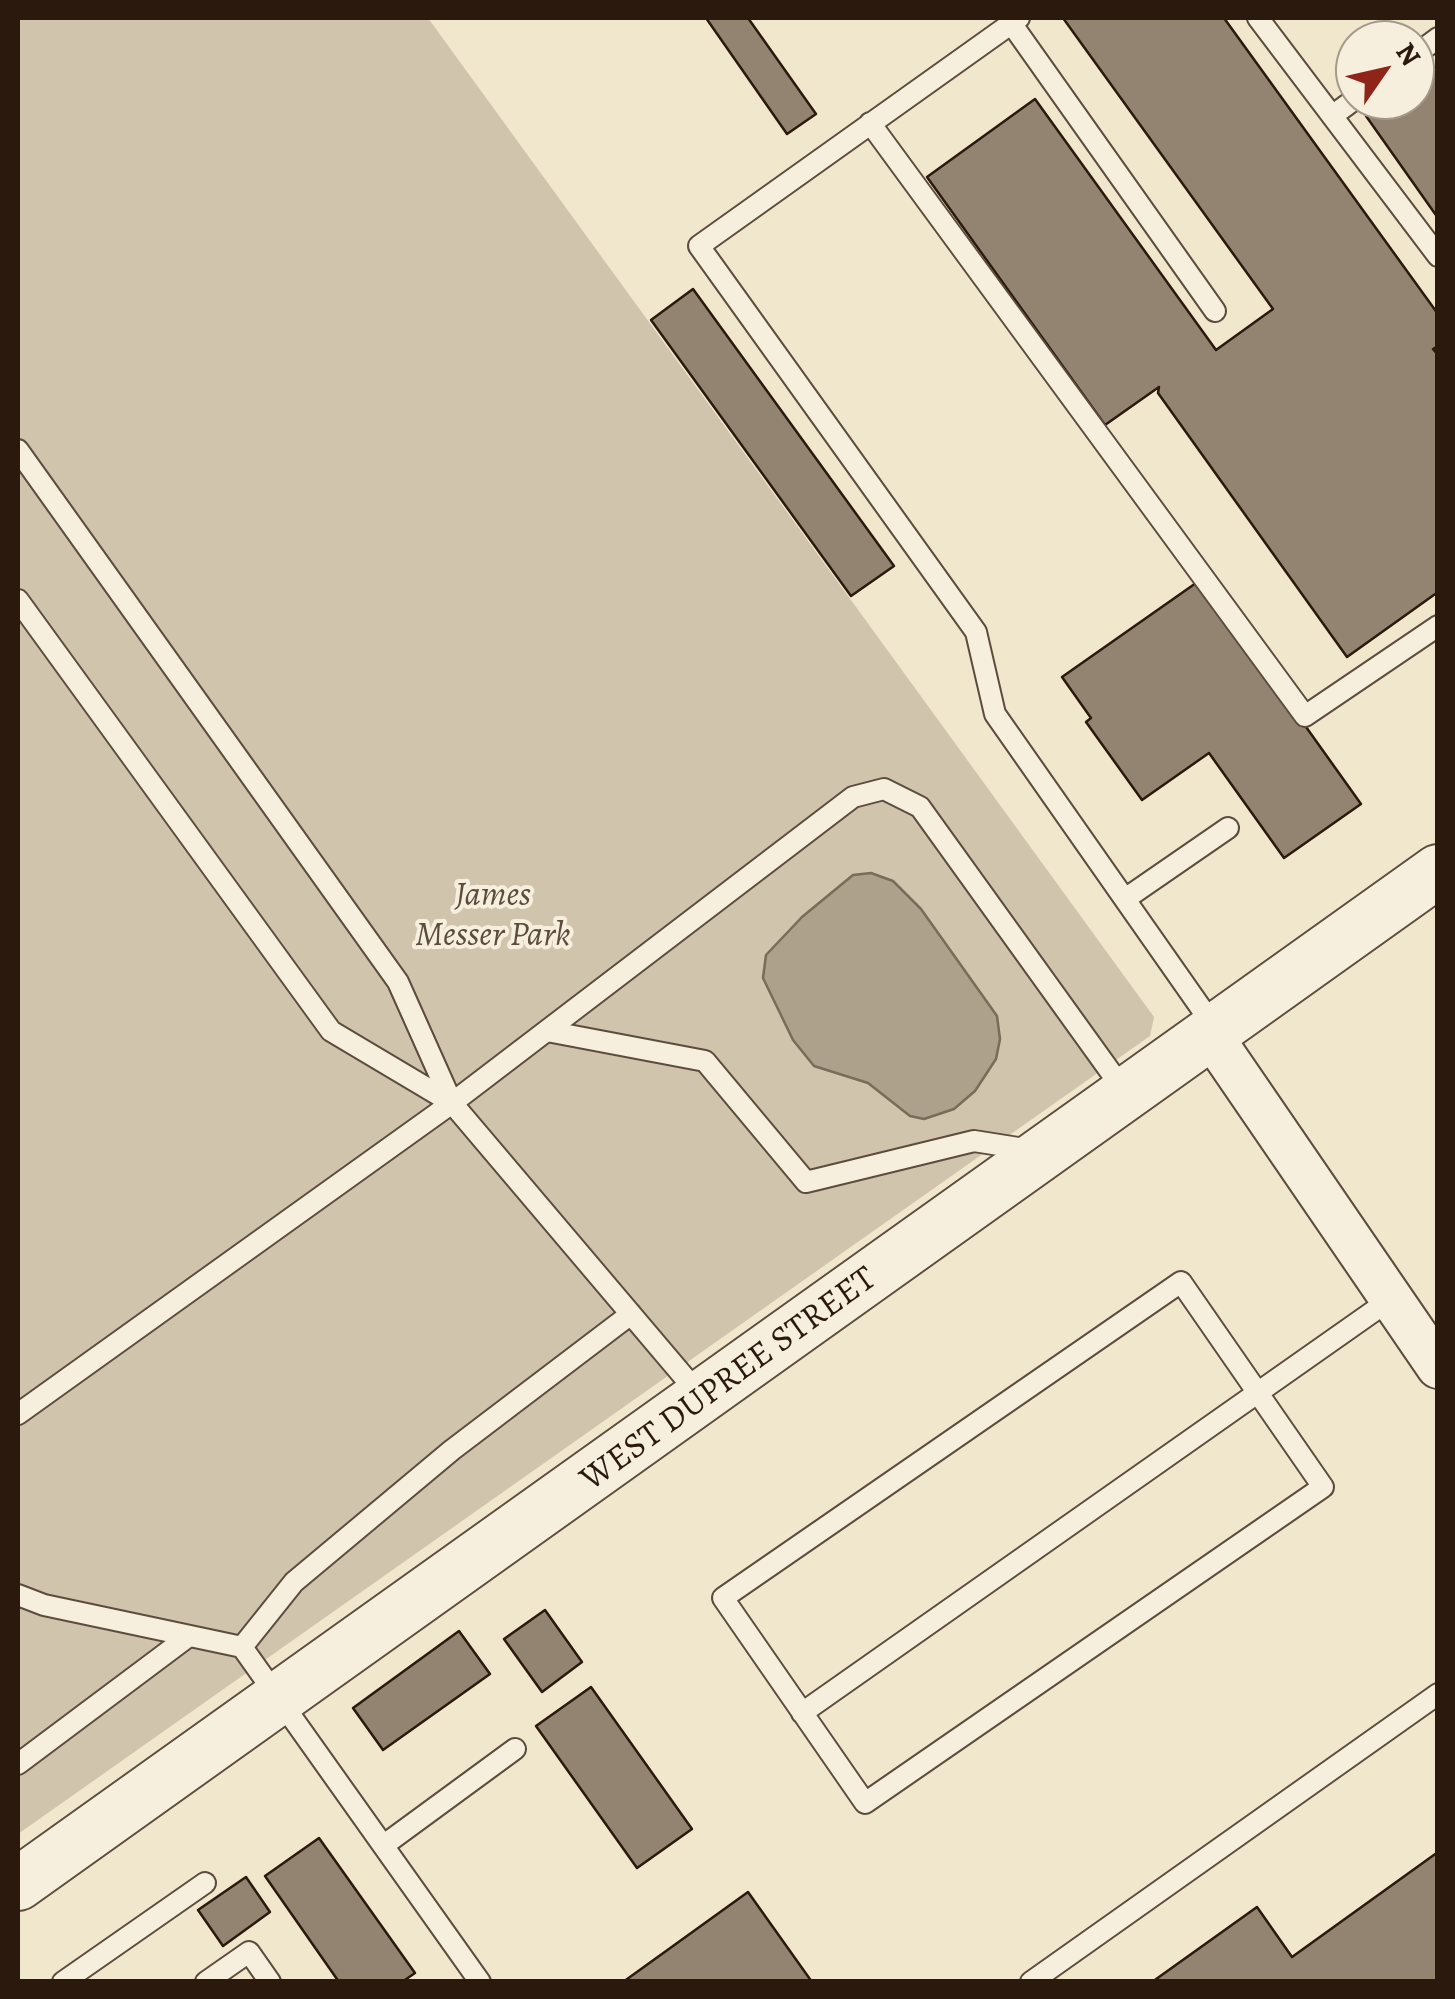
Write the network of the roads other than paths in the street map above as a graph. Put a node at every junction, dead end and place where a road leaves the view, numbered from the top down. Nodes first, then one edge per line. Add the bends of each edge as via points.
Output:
1 (1258, 18) edge
2 (1015, 20) edge
3 (1335, 114) edge
4 (1332, 116) junction
5 (870, 123) junction
6 (1438, 256) edge
7 (1215, 311) dead end
8 (18, 450) edge
9 (18, 600) edge
10 (1438, 626) edge
11 (1228, 828) dead end
12 (1438, 871) edge
13 (1124, 898) junction
14 (547, 1031) junction
15 (1213, 1032) junction
16 (1127, 1094) junction
17 (452, 1104) junction
18 (1045, 1153) junction
19 (1391, 1299) junction
20 (631, 1314) junction
21 (1438, 1367) edge
22 (1258, 1393) junction
23 (703, 1398) junction
24 (18, 1414) edge
25 (18, 1595) edge
26 (189, 1636) junction
27 (242, 1647) junction
28 (1438, 1694) edge
29 (282, 1700) junction
30 (802, 1713) junction
31 (515, 1749) dead end
32 (18, 1764) edge
33 (384, 1844) junction
34 (205, 1883) dead end
35 (18, 1884) edge
36 (63, 1982) edge
37 (206, 1982) edge
38 (270, 1982) edge
39 (480, 1982) edge
40 (1031, 1982) edge

1 - 4 lane
2 - 5 lane
2 - 7 lane
3 - 4 lane
4 - 6 lane
5 - 10 lane via 1305,716
5 - 13 lane via 699,246 976,632 995,714
8 - 17 lane via 398,982
9 - 17 lane via 330,1032
11 - 13 lane
12 - 15 street, WEST DUPREE STREET
13 - 15 lane
14 - 16 lane via 853,798 884,789 920,807
14 - 17 lane
14 - 18 lane via 705,1061 806,1182 974,1142
15 - 16 street, WEST DUPREE STREET
15 - 19 street
16 - 18 street, WEST DUPREE STREET
17 - 20 lane
17 - 24 lane
18 - 23 street, WEST DUPREE STREET
19 - 21 street
19 - 22 lane
20 - 23 lane
20 - 27 lane via 294,1582
22 - 30 lane
22 - 30 lane via 1323,1487 864,1803
22 - 30 lane via 1182,1282 723,1598
23 - 29 street, WEST DUPREE STREET
25 - 26 lane
26 - 27 lane
26 - 32 lane
27 - 29 lane
28 - 40 lane
29 - 33 lane
29 - 35 street, WEST DUPREE STREET
31 - 33 lane
33 - 39 lane
34 - 36 lane
37 - 38 lane via 249,1952

